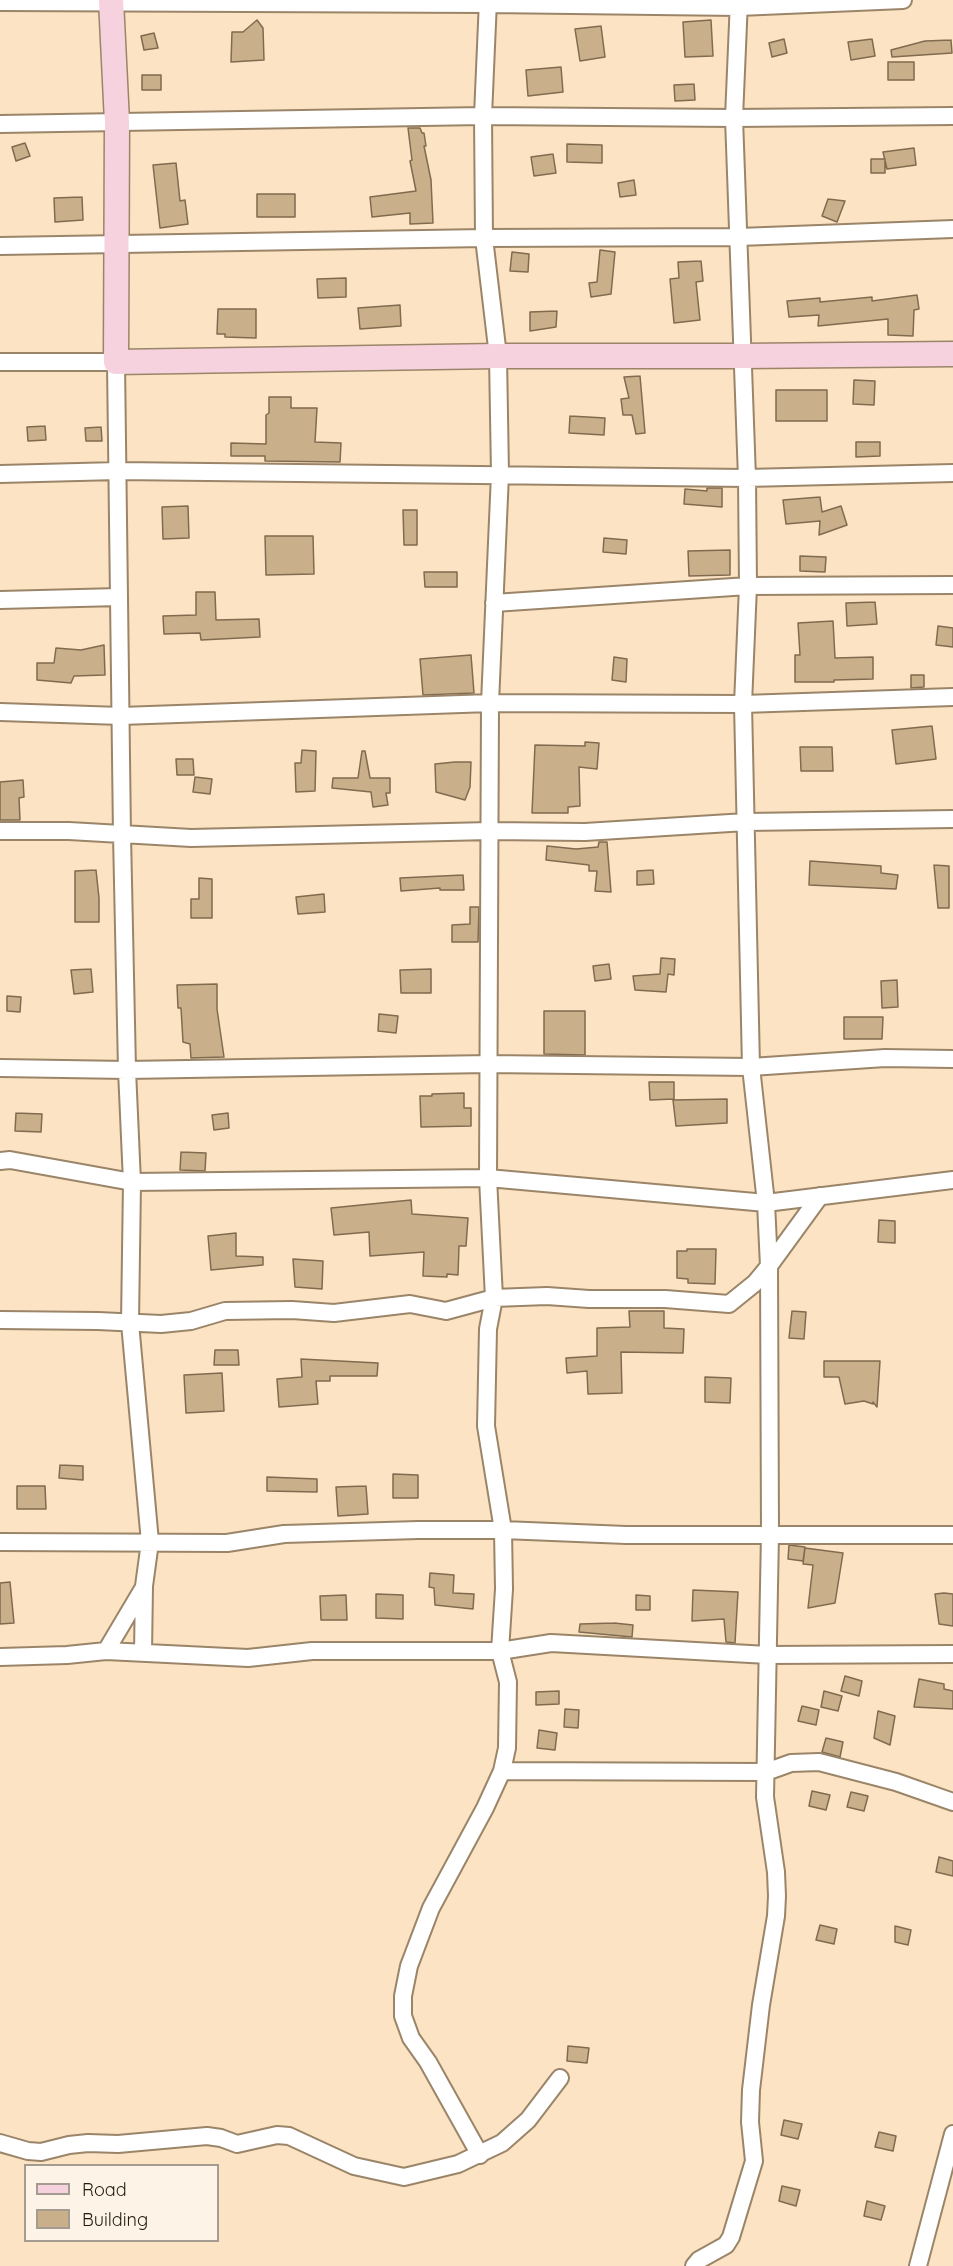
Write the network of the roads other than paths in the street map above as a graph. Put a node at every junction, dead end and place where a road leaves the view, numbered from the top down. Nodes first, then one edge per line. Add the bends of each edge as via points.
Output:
1 (903, 0) edge
2 (111, 1) edge
3 (0, 2) edge
4 (488, 2) edge
5 (739, 3) edge
6 (483, 116) junction
7 (953, 116) edge
8 (734, 118) junction
9 (117, 122) junction
10 (0, 124) edge
11 (953, 229) edge
12 (739, 237) junction
13 (484, 238) junction
14 (115, 245) junction
15 (0, 246) edge
16 (953, 354) edge
17 (498, 356) junction
18 (742, 357) junction
19 (0, 362) edge
20 (116, 362) junction
21 (118, 471) junction
22 (953, 473) edge
23 (0, 474) edge
24 (500, 474) junction
25 (747, 477) junction
26 (953, 585) edge
27 (748, 586) junction
28 (118, 597) junction
29 (0, 600) edge
30 (494, 603) junction
31 (953, 697) edge
32 (490, 703) junction
33 (743, 704) junction
34 (0, 712) edge
35 (121, 716) junction
36 (953, 819) edge
37 (746, 822) junction
38 (0, 831) edge
39 (490, 831) junction
40 (122, 835) junction
41 (953, 1059) edge
42 (488, 1064) junction
43 (751, 1067) junction
44 (0, 1068) edge
45 (127, 1070) junction
46 (0, 1161) edge
47 (488, 1178) junction
48 (953, 1180) edge
49 (132, 1182) junction
50 (820, 1196) junction
51 (766, 1203) junction
52 (769, 1266) junction
53 (494, 1298) junction
54 (0, 1320) edge
55 (130, 1323) junction
56 (503, 1530) junction
57 (770, 1534) junction
58 (953, 1535) edge
59 (0, 1542) edge
60 (150, 1542) junction
61 (144, 1586) junction
62 (106, 1651) junction
63 (500, 1651) junction
64 (143, 1653) junction
65 (953, 1654) edge
66 (768, 1655) junction
67 (0, 1658) edge
68 (502, 1771) junction
69 (766, 1772) junction
70 (953, 1802) edge
71 (560, 2078) dead end
72 (953, 2134) edge
73 (0, 2143) edge
74 (480, 2155) junction
75 (694, 2266) edge
76 (918, 2266) edge

1 - 5 street
2 - 3 street
2 - 4 street
2 - 9 street
4 - 5 street
4 - 6 street
5 - 8 street
6 - 8 street
6 - 9 street
6 - 13 street
7 - 8 street
8 - 12 street
9 - 10 street
9 - 14 street
11 - 12 street
12 - 13 street
12 - 18 street
13 - 14 street
13 - 17 street
14 - 15 street
14 - 20 street
16 - 18 street
17 - 18 street
17 - 20 street
17 - 24 street
18 - 25 street
19 - 20 street
20 - 21 street
21 - 23 street
21 - 24 street
21 - 28 street
22 - 25 street
24 - 25 street
24 - 30 street
25 - 27 street
26 - 27 street
27 - 30 street
27 - 33 street
28 - 29 street
28 - 35 street
30 - 32 street
31 - 33 street
32 - 33 street
32 - 35 street
32 - 39 street
33 - 37 street
34 - 35 street
35 - 40 street
36 - 37 street
37 - 39 street via 585,832
37 - 43 street
38 - 40 street
39 - 40 street via 191,838
39 - 42 street
40 - 45 street
41 - 43 street via 885,1058
42 - 43 street
42 - 45 street
42 - 47 street
43 - 51 street
44 - 45 street
45 - 49 street
46 - 49 street
47 - 49 street
47 - 51 street
47 - 53 street
48 - 50 street
49 - 55 street
50 - 51 street
50 - 52 street
51 - 52 street
52 - 53 street via 729,1304 665,1299
52 - 57 street
53 - 55 street via 446,1311 410,1304 334,1313 225,1311 191,1321
53 - 56 street via 488,1329 486,1426
54 - 55 street
55 - 60 street
56 - 57 street via 626,1535
56 - 60 street via 284,1534 227,1543
56 - 63 street
57 - 58 street
57 - 66 street
59 - 60 street
60 - 61 street
61 - 62 street
61 - 64 street
62 - 64 street
62 - 67 street
63 - 64 street via 312,1651 248,1658
63 - 66 street via 551,1643
63 - 68 street via 508,1682 507,1748
65 - 66 street
66 - 69 street
68 - 69 street
68 - 74 street via 430,1908 409,1966 403,1996 411,2038
69 - 70 street via 791,1763 819,1762
69 - 75 street via 765,1797 777,1896 752,2090 754,2161 731,2237 726,2245
71 - 74 street via 528,2120 502,2143
72 - 76 street
73 - 74 street via 41,2152 88,2143 207,2136 237,2144 289,2136 354,2166 404,2177

